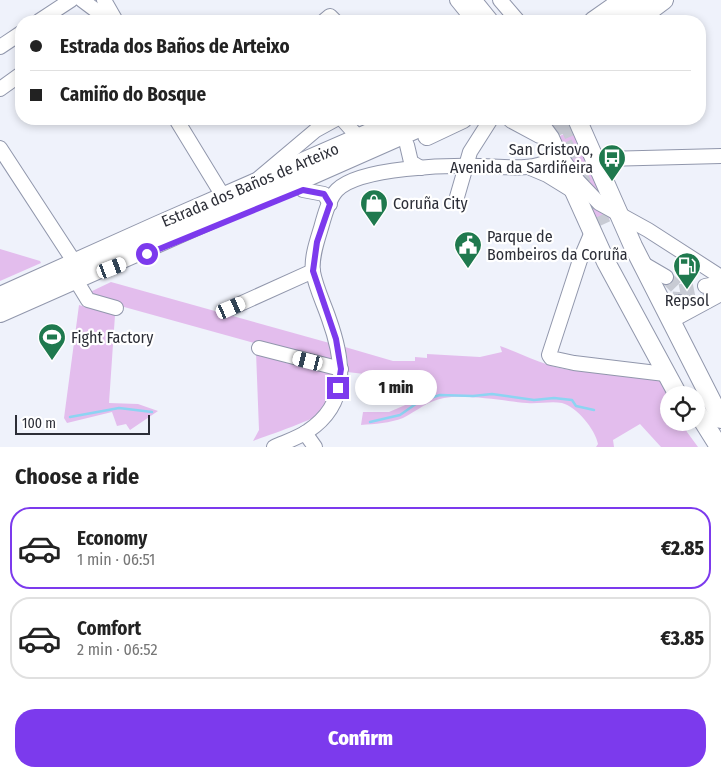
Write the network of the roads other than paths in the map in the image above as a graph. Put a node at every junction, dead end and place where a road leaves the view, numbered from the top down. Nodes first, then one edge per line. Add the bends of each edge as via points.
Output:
1 (71, 0) edge
2 (82, 0) edge
3 (104, 0) edge
4 (457, 0) edge
5 (472, 0) edge
6 (484, 0) edge
7 (623, 0) edge
8 (640, 0) edge
9 (649, 0) edge
10 (664, 0) edge
11 (48, 15) edge
12 (102, 15) edge
13 (113, 15) edge
14 (482, 15) edge
15 (483, 15) edge
16 (485, 15) edge
17 (602, 15) edge
18 (619, 15) edge
19 (628, 15) edge
20 (644, 15) edge
21 (15, 37) edge
22 (0, 47) edge
23 (15, 78) edge
24 (0, 89) edge
25 (180, 125) edge
26 (325, 125) edge
27 (350, 125) edge
28 (393, 125) edge
29 (410, 125) edge
30 (433, 125) edge
31 (444, 125) edge
32 (488, 125) edge
33 (525, 125) edge
34 (540, 125) edge
35 (580, 125) edge
36 (584, 125) edge
37 (371, 141) junction
38 (0, 148) edge
39 (407, 148) junction
40 (555, 148) junction
41 (592, 154) junction
42 (721, 156) edge
43 (464, 166) junction
44 (528, 167) junction
45 (421, 168) junction
46 (394, 171) junction
47 (254, 182) junction
48 (303, 190) junction
49 (573, 191) junction
50 (223, 196) junction
51 (456, 197) dead end
52 (330, 204) junction
53 (606, 223) junction
54 (642, 263) junction
55 (73, 264) junction
56 (313, 271) junction
57 (666, 277) tunnel mouth
58 (721, 277) edge
59 (77, 282) junction
60 (721, 282) edge
61 (705, 286) tunnel mouth
62 (721, 294) edge
63 (43, 295) junction
64 (0, 296) edge
65 (679, 302) tunnel mouth
66 (116, 308) dead end
67 (231, 308) dead end
68 (0, 313) edge
69 (671, 321) junction
70 (259, 348) dead end
71 (341, 369) junction
72 (665, 374) junction
73 (672, 386) edge
74 (684, 386) edge
75 (721, 421) edge
76 (705, 424) edge
77 (705, 431) edge
78 (305, 433) junction
79 (719, 446) edge
80 (274, 447) edge
81 (315, 447) edge

1 - 11 street
2 - 12 street
3 - 13 street
4 - 14 street
5 - 15 main road
6 - 16 main road
7 - 17 main road
8 - 18 main road
9 - 19 main road
10 - 20 main road
21 - 22 street
23 - 24 street
25 - 50 street
26 - 47 street
27 - 37 street
28 - 37 main road, Estrada dos Baños de Arteixo
29 - 37 main road
30 - 37 main road
31 - 39 main road, Estrada dos Baños de Arteixo
32 - 43 street
33 - 40 main road via 536,130
34 - 40 main road
35 - 41 main road
36 - 41 main road
37 - 47 main road, Estrada dos Baños de Arteixo
37 - 55 main road, Estrada dos Baños de Arteixo via 164,232
37 - 63 main road, Estrada dos Baños de Arteixo
38 - 55 street
39 - 45 street via 411,162
39 - 46 street via 405,163
39 - 48 main road, Estrada dos Baños de Arteixo
40 - 44 street via 552,158
40 - 49 main road
40 - 53 street via 599,203
41 - 42 street via 604,159
41 - 53 main road
43 - 44 street
43 - 45 street
43 - 51 street
44 - 49 street
45 - 46 street
46 - 52 street via 356,179 337,190
47 - 50 main road, Estrada dos Baños de Arteixo
48 - 52 street via 324,194
48 - 59 main road, Estrada dos Baños de Arteixo
49 - 53 main road
50 - 55 main road, Estrada dos Baños de Arteixo
52 - 56 street via 317,242
53 - 54 main road
53 - 58 street
53 - 72 main road
53 - 72 street via 574,276 549,355 574,363
53 - 74 main road
53 - 75 main road via 704,403
54 - 57 street
54 - 69 main road
55 - 64 main road, Estrada dos Baños de Arteixo
56 - 67 street
56 - 71 street via 336,339
59 - 63 main road, Estrada dos Baños de Arteixo
59 - 66 street via 88,300
60 - 61 street
62 - 69 street
63 - 68 main road, Estrada dos Baños de Arteixo
65 - 69 street
69 - 75 main road
70 - 71 street
71 - 78 street via 333,406
72 - 73 main road
76 - 79 main road
77 - 79 main road
78 - 80 street
78 - 81 street

